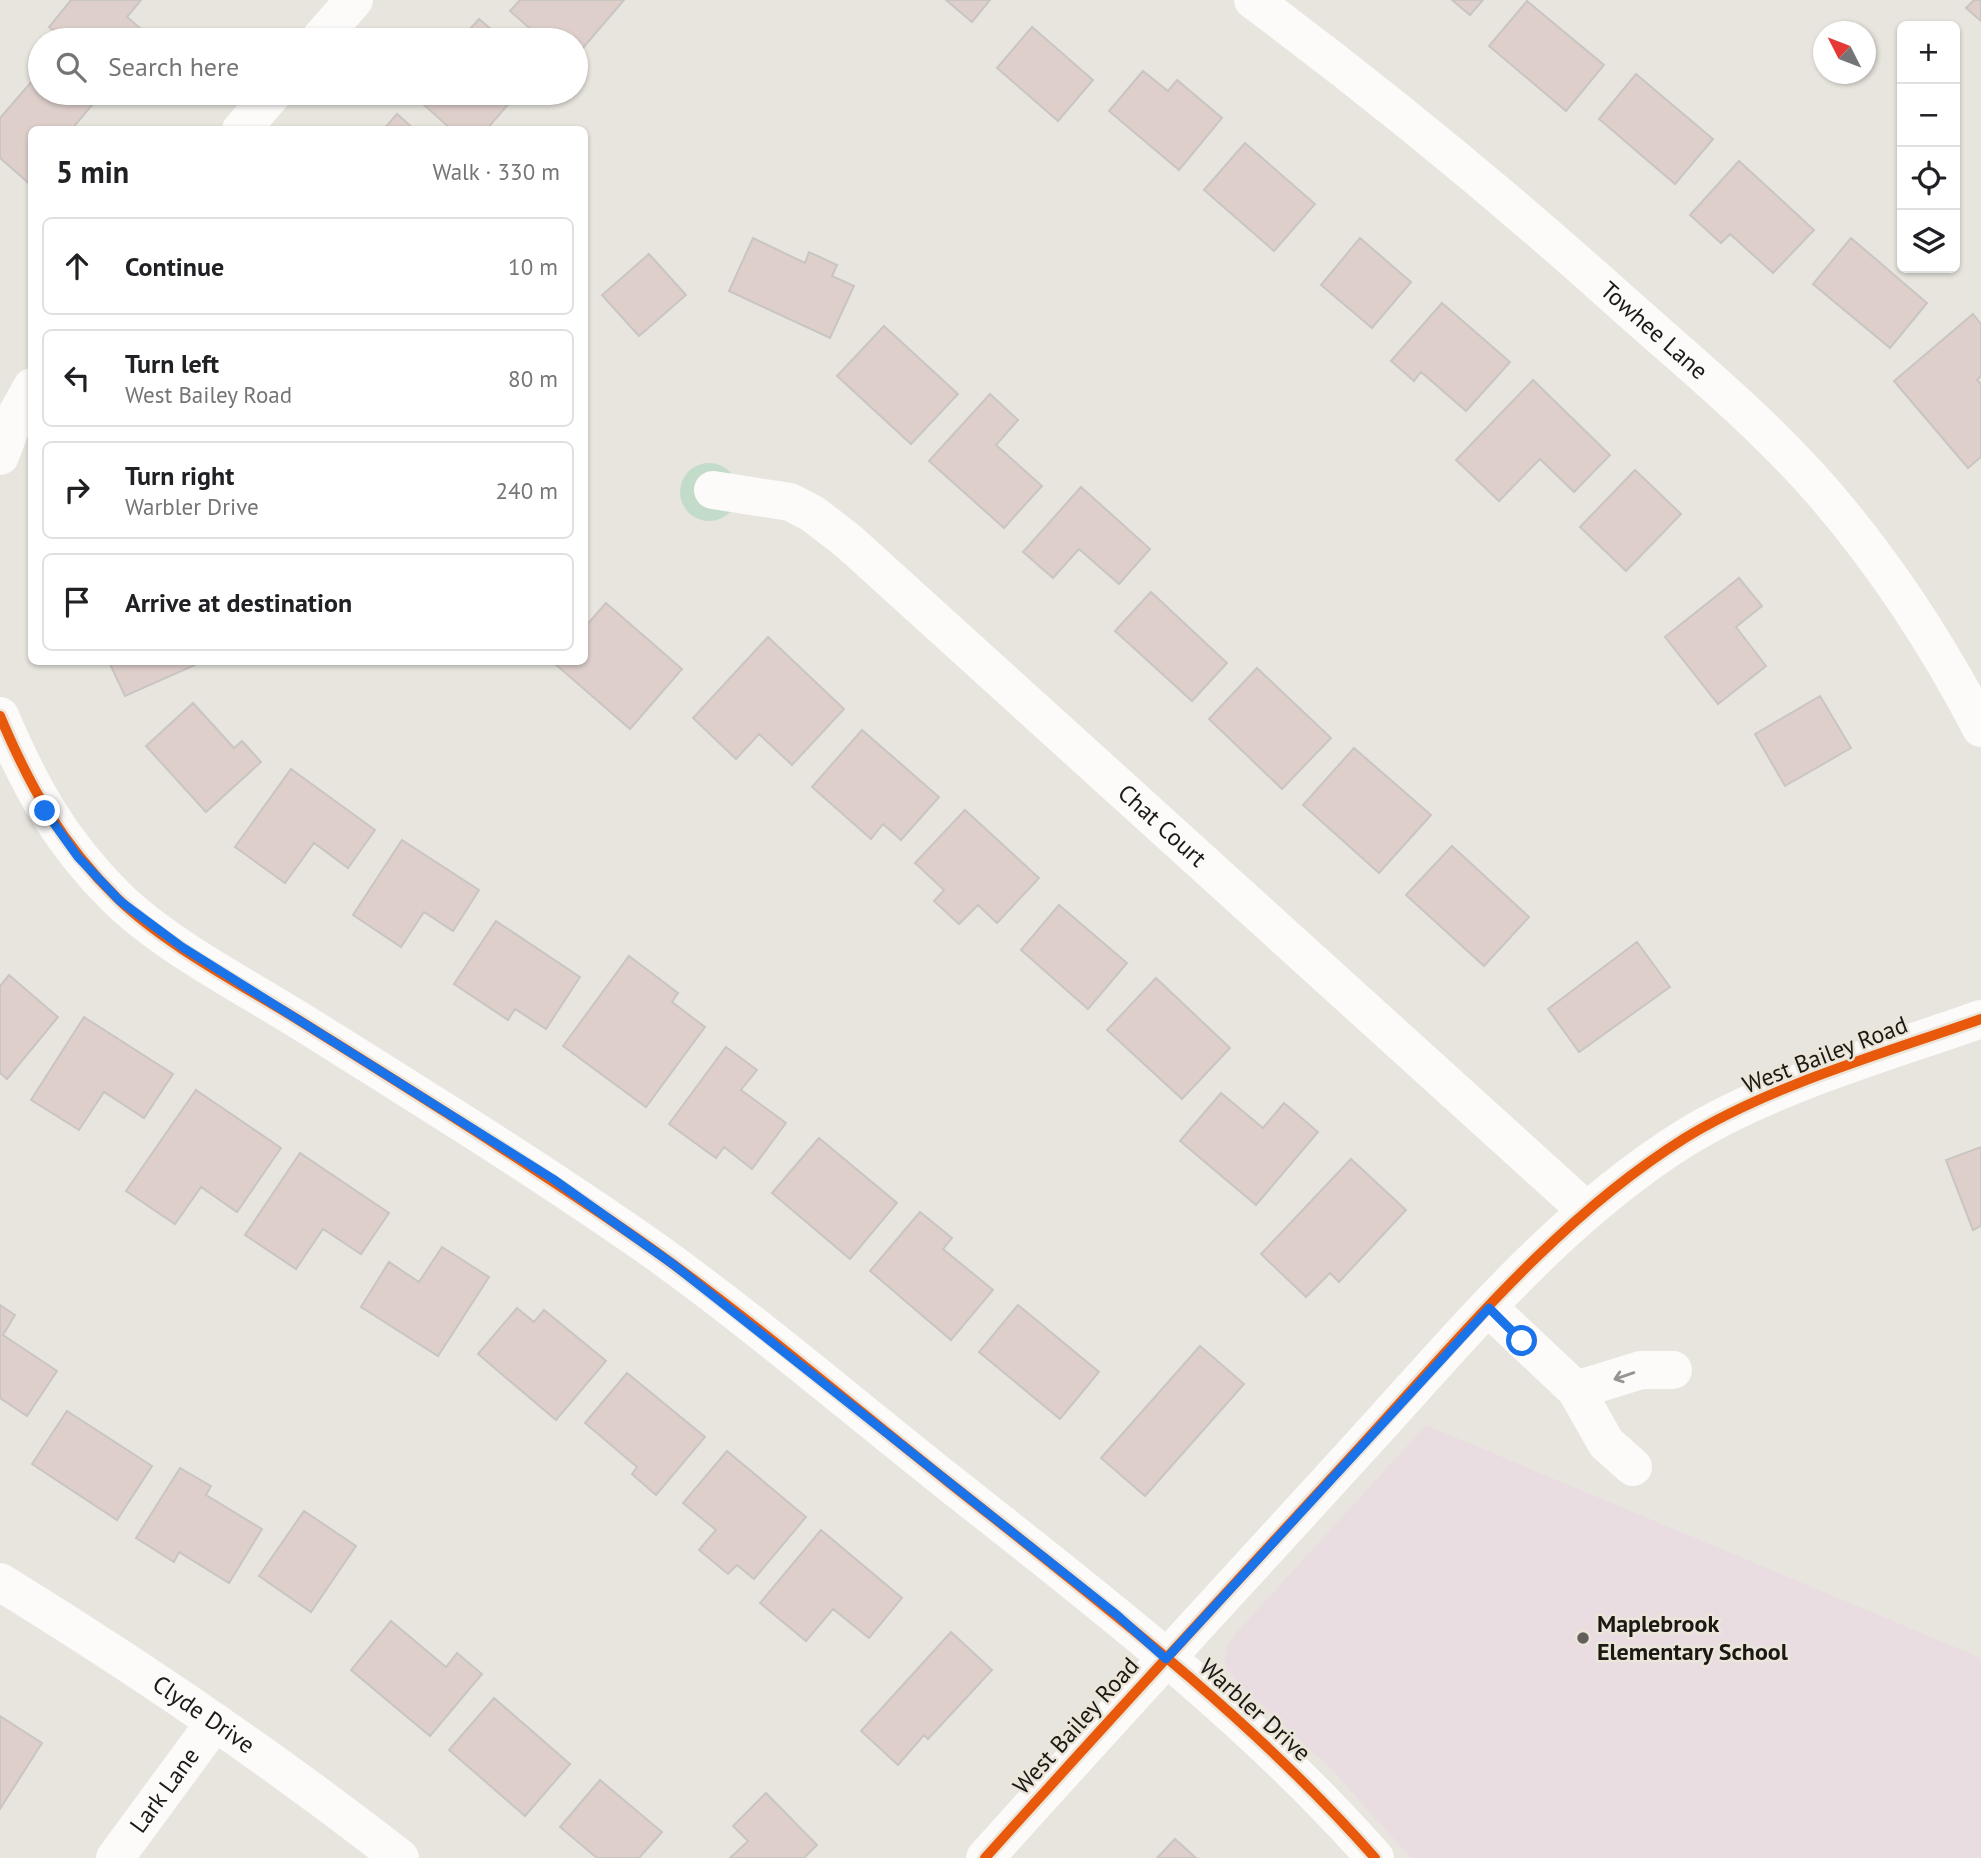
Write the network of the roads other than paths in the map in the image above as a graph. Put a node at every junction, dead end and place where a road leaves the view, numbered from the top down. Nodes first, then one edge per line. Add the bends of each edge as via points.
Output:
1 (354, 0) edge
2 (1253, 0) edge
3 (330, 28) edge
4 (263, 105) edge
5 (244, 126) edge
6 (28, 394) edge
7 (0, 456) edge
8 (713, 490) dead end
9 (0, 716) edge
10 (1981, 728) edge
11 (1981, 1019) edge
12 (1587, 1211) junction
13 (1489, 1308) junction
14 (1673, 1370) dead end
15 (1576, 1390) junction
16 (1633, 1467) dead end
17 (0, 1582) edge
18 (1166, 1659) junction
19 (215, 1723) junction
20 (115, 1858) edge
21 (400, 1858) edge
22 (985, 1858) edge
23 (1375, 1858) edge

1 - 3 street
2 - 10 street, Towhee Lane via 1540,229 1757,425 1821,490 1886,569 1952,672
4 - 5 street
6 - 7 street
8 - 12 street, Chat Court via 790,502 813,513 848,541
9 - 18 street, Warbler Drive via 45,811 78,857 120,901 182,947 553,1179 674,1265 1117,1615
11 - 12 street, West Bailey Road via 1809,1080 1737,1112 1688,1136
12 - 13 street, West Bailey Road
13 - 15 street
13 - 18 street, West Bailey Road
14 -> 15 street via 1641,1370
15 - 16 street via 1606,1443
17 - 19 street, Clyde Drive
18 - 22 street, West Bailey Road
18 - 23 street, Warbler Drive via 1288,1765
19 - 20 street, Lark Lane
19 - 21 street, Clyde Drive

